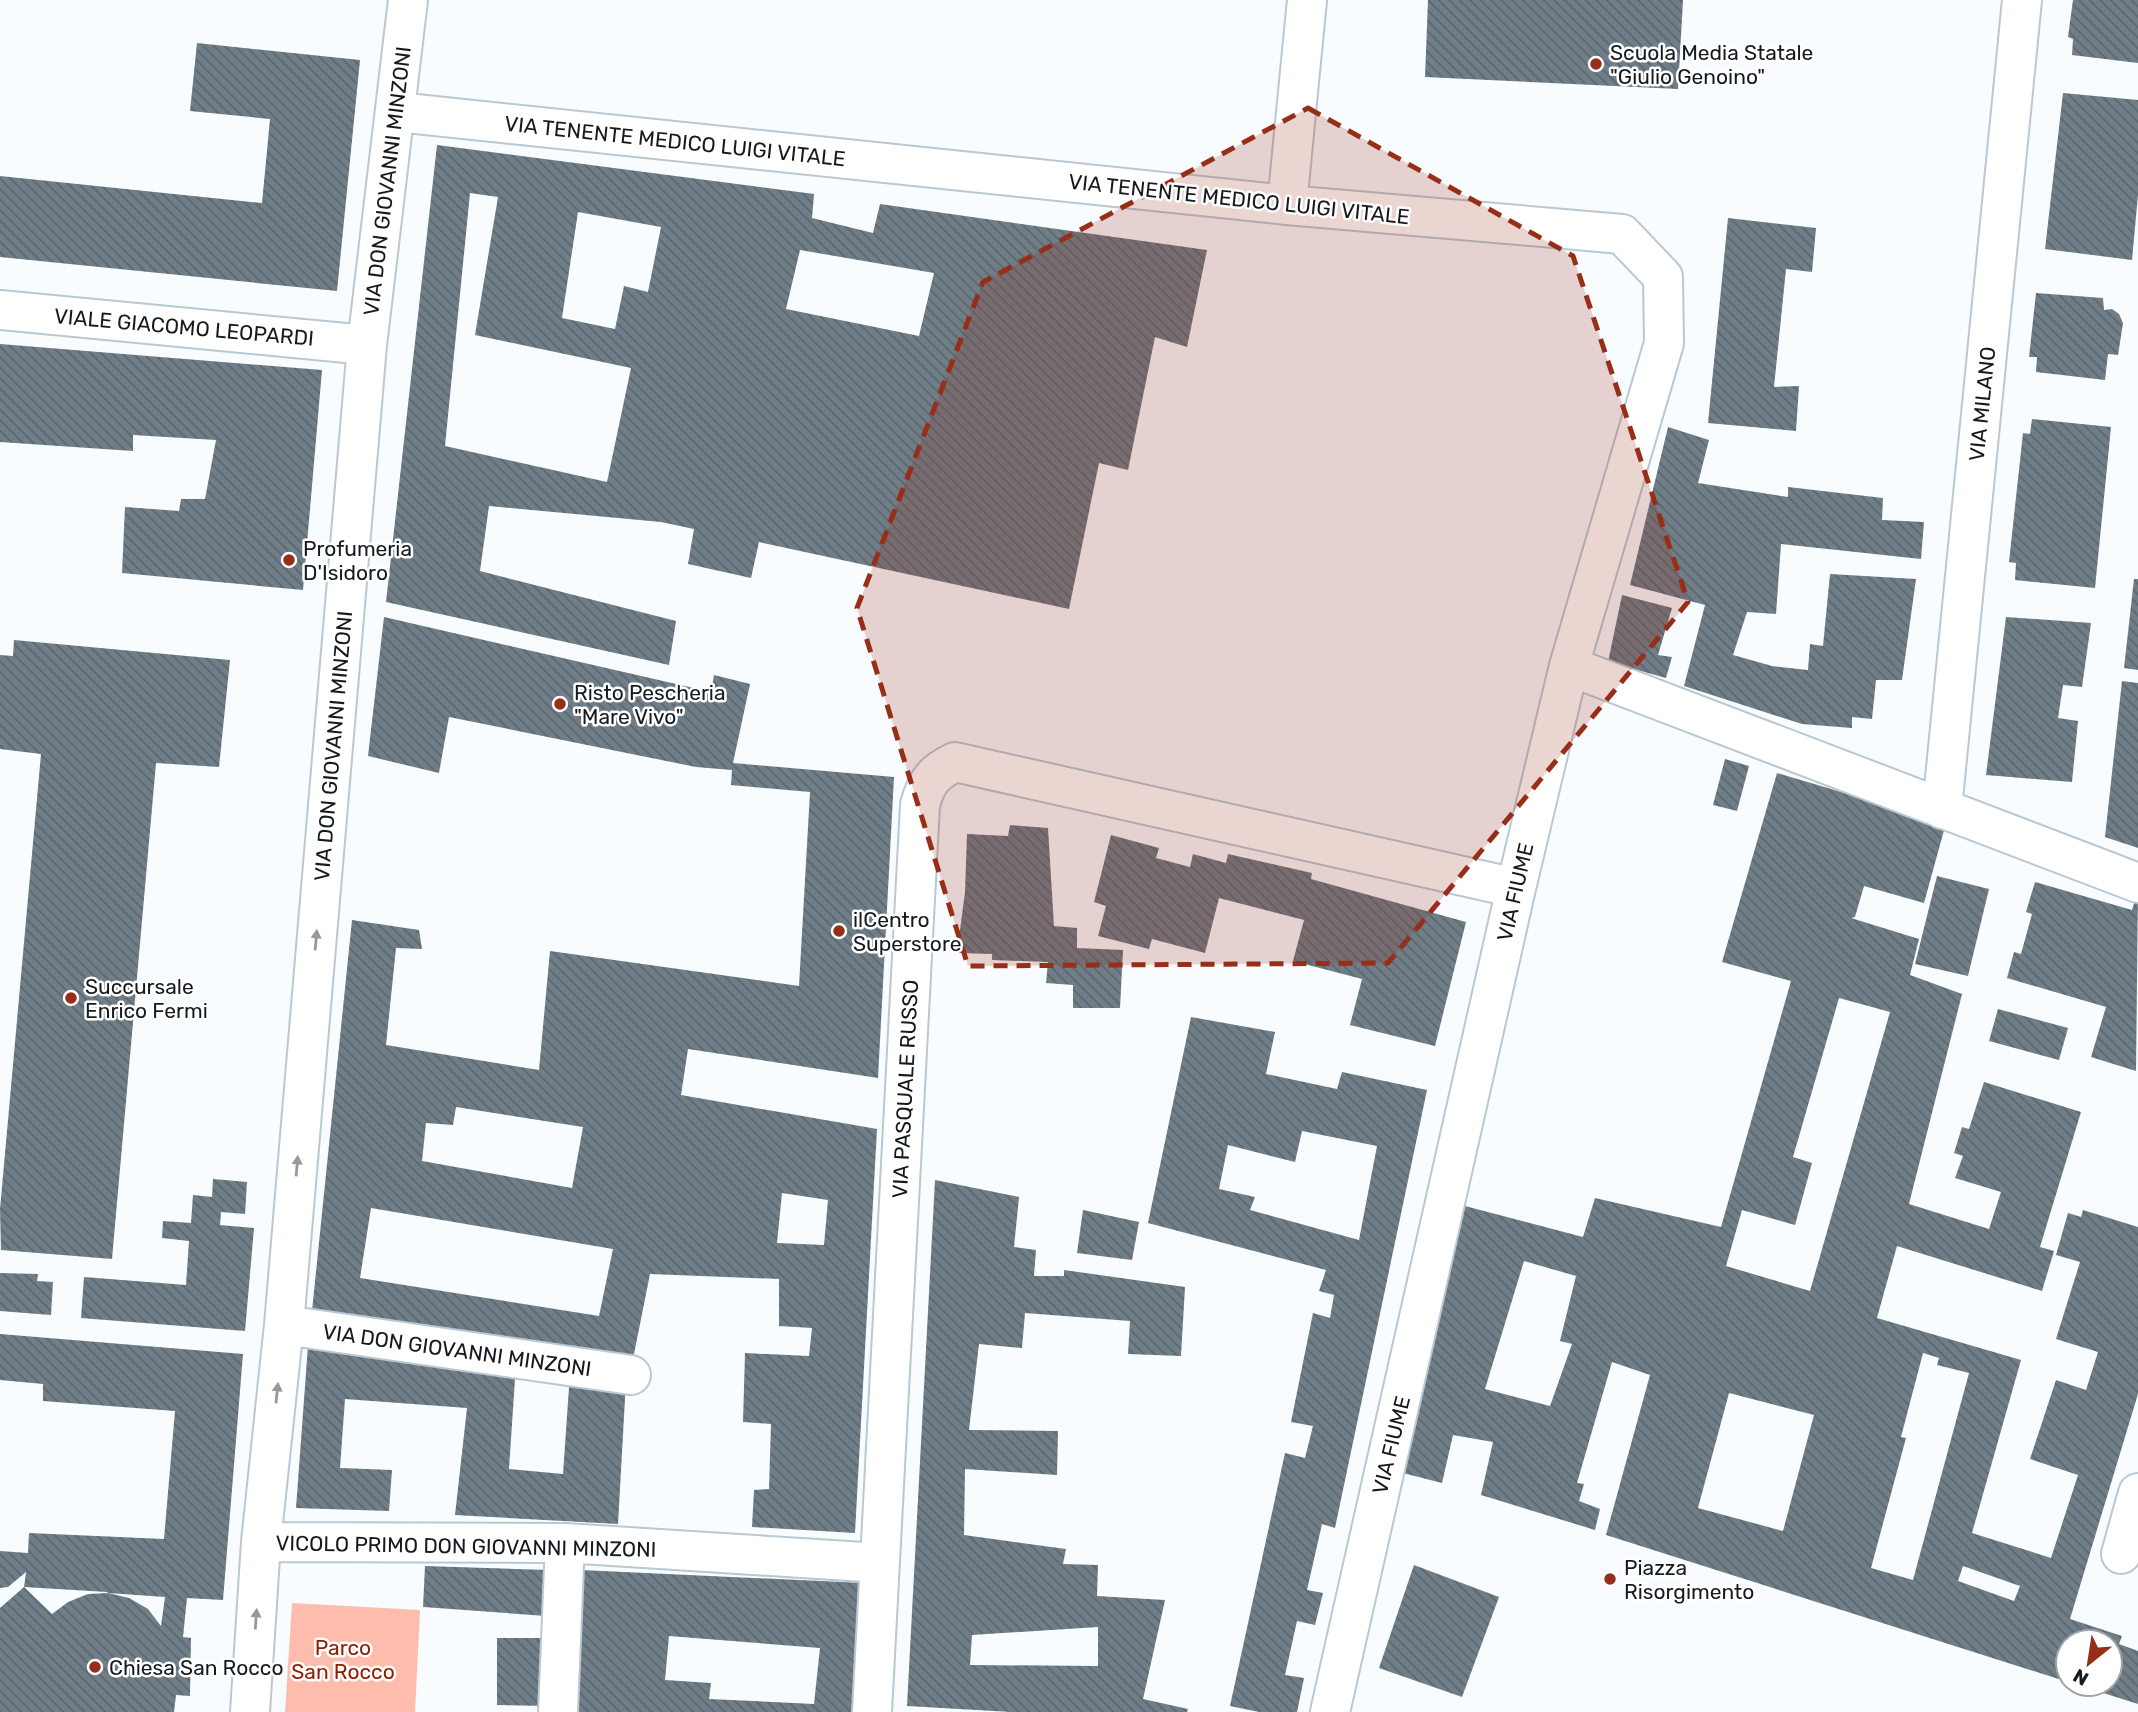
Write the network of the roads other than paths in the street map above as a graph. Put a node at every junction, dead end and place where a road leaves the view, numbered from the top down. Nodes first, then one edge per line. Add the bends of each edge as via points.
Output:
1 (408, 0) edge
2 (1307, 0) edge
3 (2022, 0) edge
4 (397, 112) junction
5 (1287, 205) junction
6 (0, 310) edge
7 (368, 345) junction
8 (1569, 666) junction
9 (1942, 809) junction
10 (2138, 883) edge
11 (1516, 888) junction
12 (284, 1325) junction
13 (631, 1375) dead end
14 (2138, 1493) edge
15 (261, 1542) junction
16 (565, 1543) junction
17 (2121, 1554) dead end
18 (880, 1563) junction
19 (250, 1712) edge
20 (558, 1712) edge
21 (872, 1712) edge
22 (1330, 1712) edge

1 - 4 street, VIA DON GIOVANNI MINZONI
2 - 5 street
3 - 9 street, VIA MILANO
4 - 5 street, VIA TENENTE MEDICO LUIGI VITALE
4 - 7 street, VIA DON GIOVANNI MINZONI
5 - 8 street, VIA TENENTE MEDICO LUIGI VITALE via 1622,234 1663,277 1664,343
6 - 7 street, VIALE GIACOMO LEOPARDI
12 -> 7 street, VIA DON GIOVANNI MINZONI
8 - 9 street
8 - 11 street, VIA FIUME
9 - 10 street
11 - 18 street, VIA PASQUALE RUSSO via 956,762 937,771 924,788 920,805
11 - 22 street, VIA FIUME
12 - 13 street, VIA DON GIOVANNI MINZONI
15 -> 12 street, VIA DON GIOVANNI MINZONI
14 - 17 street
15 - 16 street, VICOLO PRIMO DON GIOVANNI MINZONI
19 -> 15 street, VIA DON GIOVANNI MINZONI
16 - 18 street, VICOLO PRIMO DON GIOVANNI MINZONI
16 - 20 street
18 - 21 street, VIA PASQUALE RUSSO

